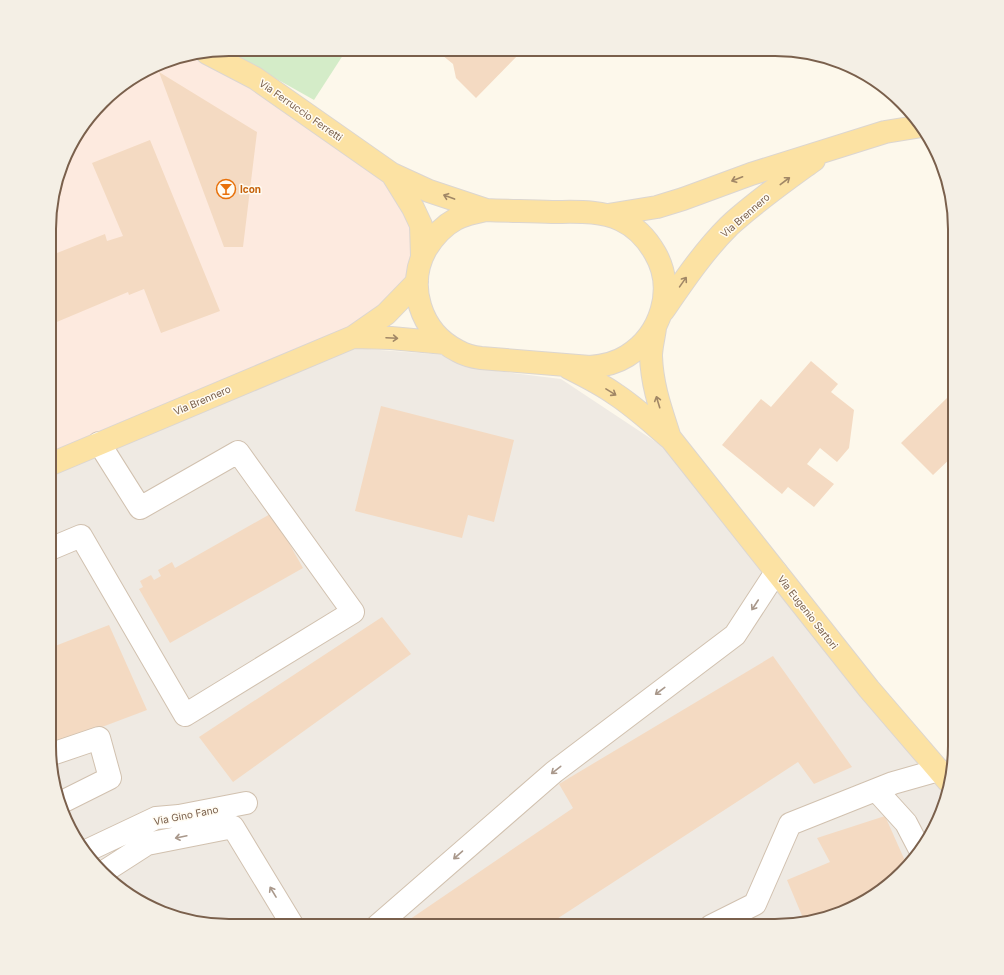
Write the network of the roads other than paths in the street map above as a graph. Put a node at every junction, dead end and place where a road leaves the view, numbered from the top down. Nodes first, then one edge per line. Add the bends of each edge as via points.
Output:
1 (213, 56) edge
2 (915, 127) edge
3 (828, 150) junction
4 (392, 174) junction
5 (486, 210) junction
6 (608, 215) junction
7 (422, 256) junction
8 (417, 282) junction
9 (658, 321) junction
10 (353, 337) junction
11 (446, 343) junction
12 (565, 366) junction
13 (671, 439) junction
14 (99, 443) junction
15 (56, 462) edge
16 (56, 547) edge
17 (776, 572) junction
18 (56, 753) edge
19 (944, 776) edge
20 (876, 790) junction
21 (65, 801) edge
22 (246, 803) dead end
23 (917, 844) edge
24 (90, 849) edge
25 (108, 869) edge
26 (289, 919) edge
27 (385, 919) edge
28 (725, 919) edge

1 - 4 main road, Via Ferruccio Ferretti via 255,78
2 - 3 main road, Via Brennero via 885,132
3 -> 6 main road, Via Brennero via 657,207
9 -> 3 main road, Via Brennero via 694,266 728,227
5 -> 4 main road, Via Ferruccio Ferretti
4 - 7 main road, Via Ferruccio Ferretti via 421,225
5 - 6 main road via 590,212
5 - 7 main road via 464,215 450,222 433,238
6 - 9 main road, Via Eugenio Sartori via 622,220 644,236 657,256 665,286
7 - 8 main road, Via Brennero
8 - 10 main road, Via Brennero via 386,314
8 - 11 main road, Via Brennero via 423,315 433,331
9 - 12 main road, Via Brennero via 646,340 635,351 617,362 598,367
13 -> 9 main road, Via Eugenio Sartori via 653,382 651,354
10 -> 11 main road, Via Brennero
10 - 14 main road, Via Brennero
11 - 12 main road, Via Brennero via 468,356
12 -> 13 main road, Via Eugenio Sartori via 615,394
13 - 17 main road, Via Eugenio Sartori
14 - 15 main road, Via Brennero
14 - 16 lane via 140,508 238,452 353,612 185,715 82,536
17 - 19 main road, Via Eugenio Sartori via 869,689
17 -> 27 lane via 735,635 554,772
18 - 21 lane via 99,738 110,778
19 - 20 lane via 893,783
20 - 23 lane via 906,822
20 - 28 lane via 790,824 755,904
22 - 24 lane, Via Gino Fano via 156,818
26 -> 25 lane via 233,827 147,844

